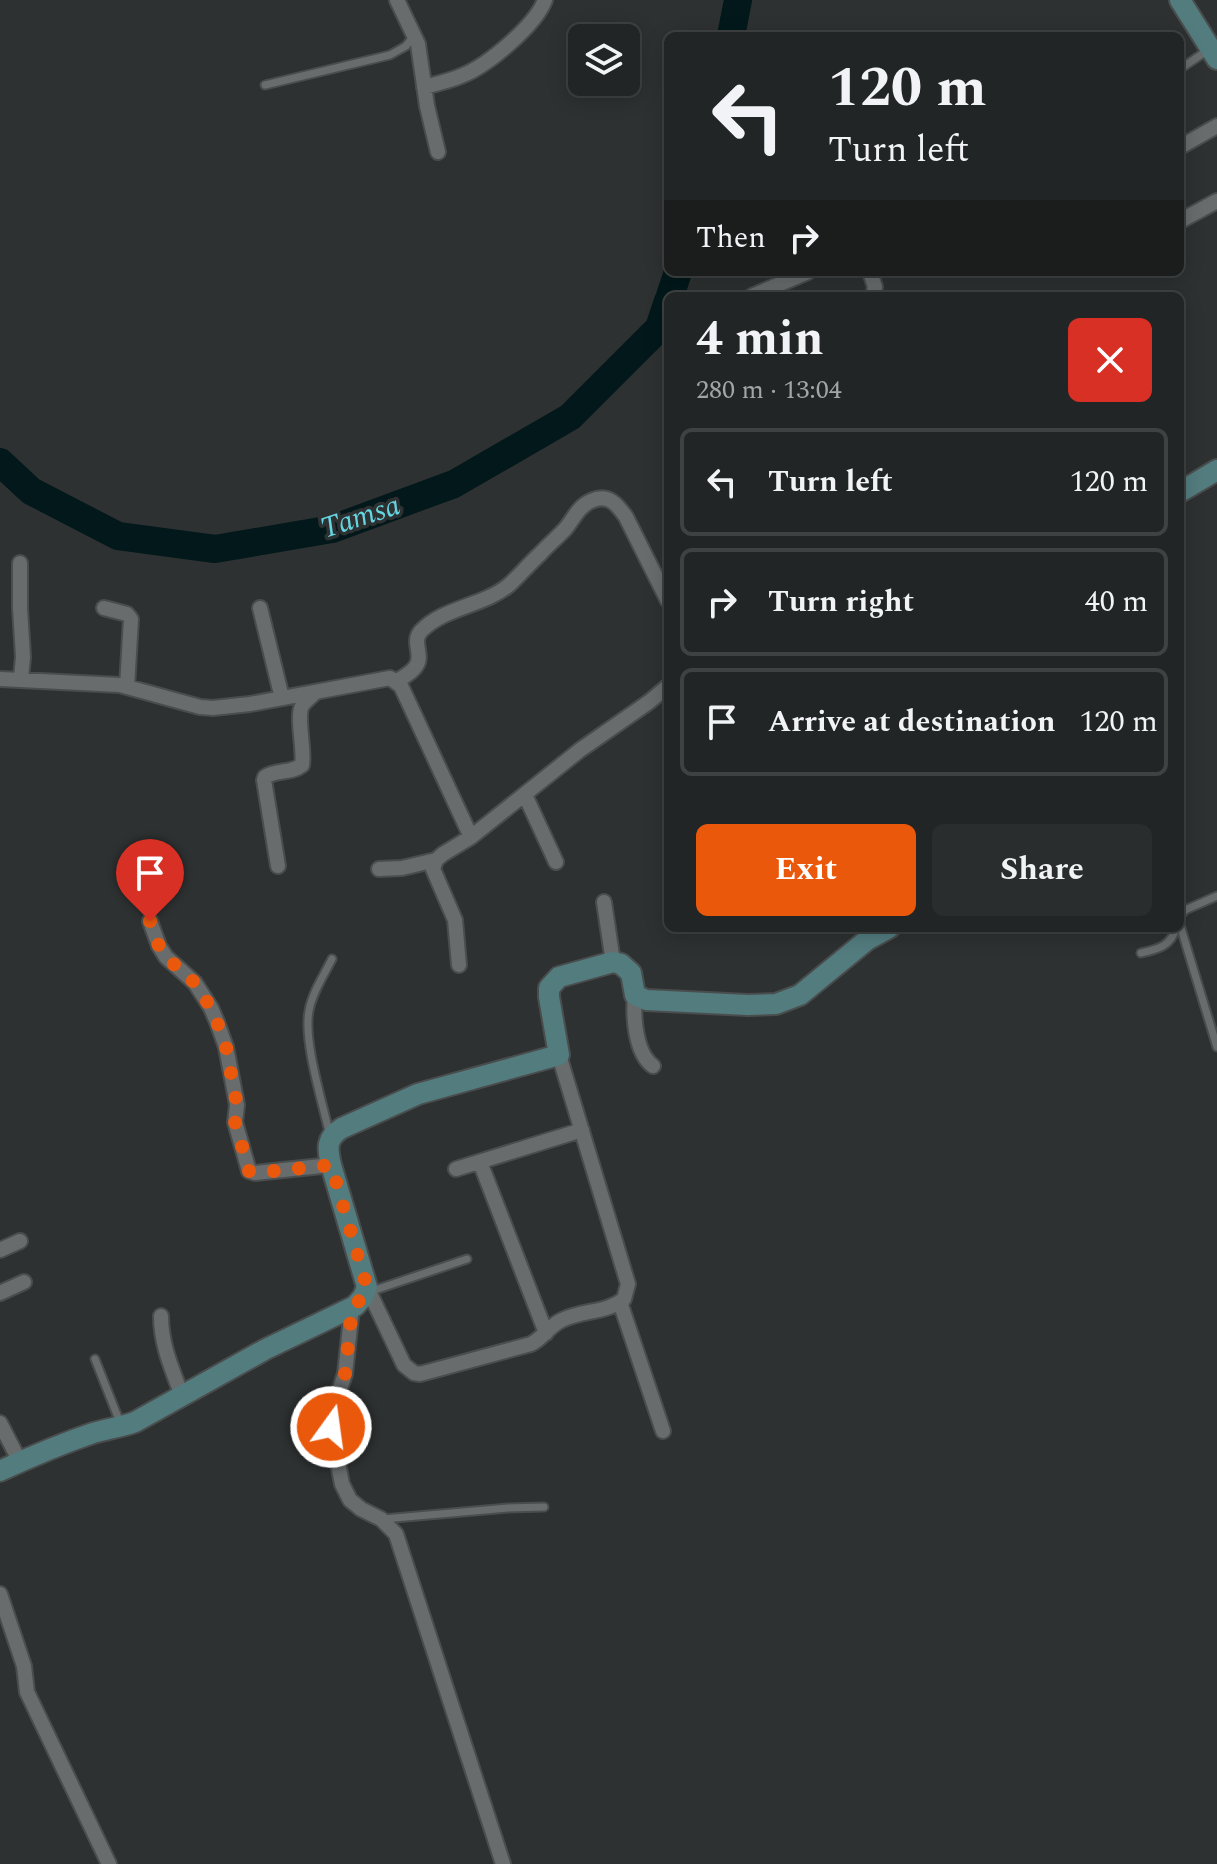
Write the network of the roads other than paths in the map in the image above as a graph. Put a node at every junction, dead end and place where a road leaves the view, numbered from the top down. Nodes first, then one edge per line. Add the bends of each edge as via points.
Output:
1 (397, 0) edge
2 (545, 0) edge
3 (1180, 0) edge
4 (414, 35) junction
5 (1215, 51) edge
6 (1184, 67) edge
7 (265, 85) dead end
8 (424, 87) junction
9 (1217, 126) edge
10 (1184, 145) edge
11 (438, 152) dead end
12 (1217, 201) edge
13 (1184, 219) edge
14 (795, 276) edge
15 (761, 292) edge
16 (1215, 476) edge
17 (1184, 490) edge
18 (20, 563) dead end
19 (664, 593) edge
20 (104, 608) dead end
21 (260, 608) dead end
22 (21, 678) junction
23 (0, 679) edge
24 (397, 681) junction
25 (127, 687) junction
26 (664, 689) edge
27 (316, 692) junction
28 (282, 698) junction
29 (525, 795) junction
30 (471, 837) junction
31 (436, 860) junction
32 (556, 862) dead end
33 (278, 866) dead end
34 (379, 869) dead end
35 (1217, 896) edge
36 (604, 902) dead end
37 (1184, 911) edge
38 (150, 921) dead end
39 (1175, 932) edge
40 (1180, 932) edge
41 (864, 934) edge
42 (1141, 953) dead end
43 (332, 959) dead end
44 (613, 962) junction
45 (459, 965) dead end
46 (635, 995) junction
47 (1217, 1047) edge
48 (559, 1055) junction
49 (653, 1066) dead end
50 (582, 1130) junction
51 (331, 1138) junction
52 (480, 1162) junction
53 (331, 1165) junction
54 (456, 1169) dead end
55 (20, 1241) dead end
56 (0, 1250) edge
57 (467, 1259) dead end
58 (24, 1282) dead end
59 (368, 1290) junction
60 (0, 1293) edge
61 (620, 1302) junction
62 (352, 1308) junction
63 (161, 1316) dead end
64 (546, 1333) junction
65 (95, 1359) dead end
66 (182, 1396) junction
67 (0, 1423) edge
68 (122, 1427) junction
69 (663, 1431) dead end
70 (20, 1462) junction
71 (0, 1471) edge
72 (544, 1507) dead end
73 (381, 1519) junction
74 (0, 1594) edge
75 (109, 1864) edge
76 (503, 1864) edge

1 - 4 street
2 - 8 street via 520,34 486,62
3 - 5 street
4 - 7 lane via 390,55
4 - 8 street
5 - 6 lane
8 - 11 street
9 - 10 street
12 - 13 street
14 - 15 street
16 - 17 street
18 - 22 street
19 - 24 street via 626,517 612,500 594,499 509,585 421,631 417,665
20 - 25 street via 131,619
21 - 28 street
22 - 23 street
22 - 25 street
24 - 27 street via 383,678
24 - 30 street
25 - 28 street via 207,708
26 - 29 street
27 - 28 street
27 - 33 street via 300,712 304,762 296,770 272,773 264,780
29 - 30 street
29 - 32 street
30 - 31 street
31 - 34 street
31 - 45 street via 433,869 455,920
35 - 37 lane
36 - 44 street
38 - 53 street via 166,957 195,983 217,1022 249,1171
39 - 42 lane via 1163,947
40 - 47 lane
41 - 46 street via 800,995 776,1004 655,1001
43 - 51 lane via 308,1014
44 - 46 street via 631,973
44 - 48 street via 559,977 549,988
46 - 49 street via 635,1026 643,1054
48 - 50 street
48 - 51 street via 418,1094
50 - 52 street
50 - 61 street via 628,1284
51 - 53 street
52 - 54 street
52 - 64 street
53 - 59 street
55 - 56 street
57 - 59 lane
58 - 60 street
59 - 62 street
59 - 64 street via 400,1358 414,1373 531,1344
61 - 64 street via 564,1318
61 - 69 street
62 - 66 street
62 - 73 street via 345,1374 331,1427 342,1484 355,1504
63 - 66 street via 165,1351
65 - 68 lane
66 - 68 street
67 - 70 street
68 - 70 street via 57,1445
70 - 71 street
72 - 73 lane
73 - 76 street via 402,1549
74 - 75 street via 24,1666 27,1692

